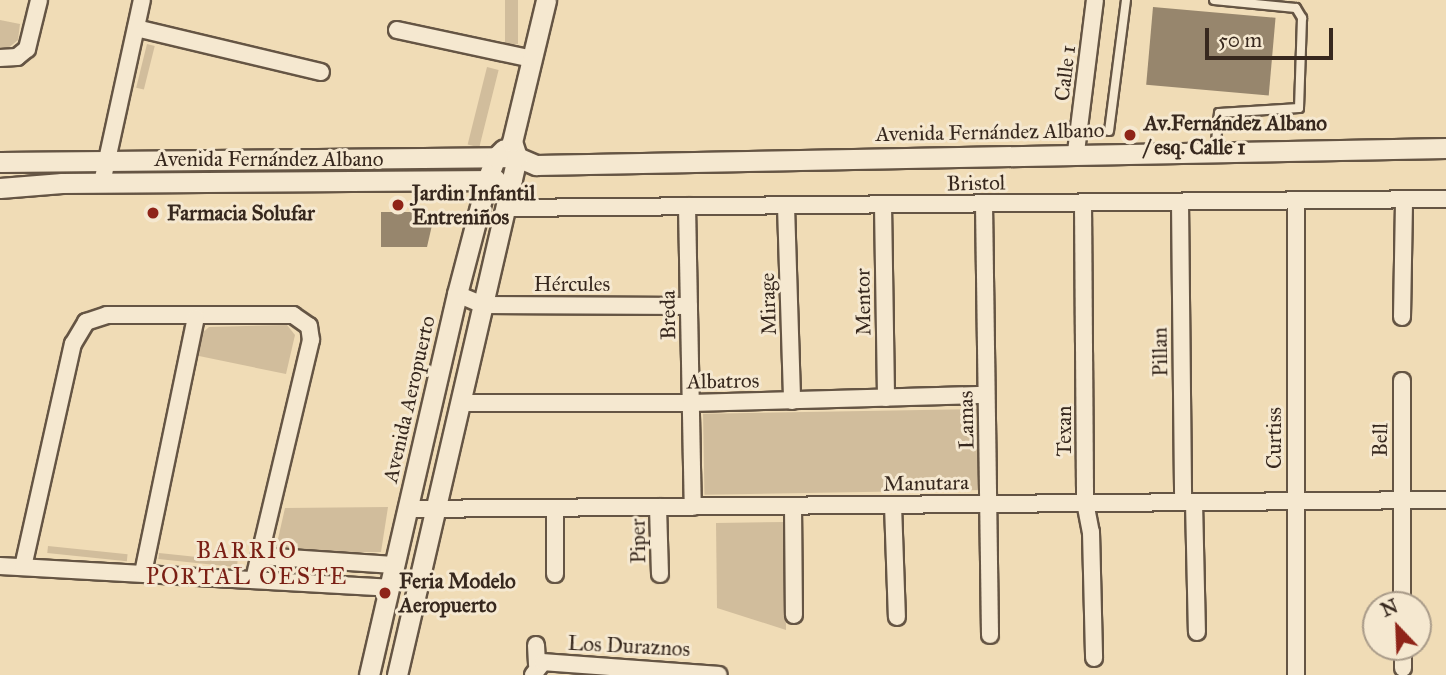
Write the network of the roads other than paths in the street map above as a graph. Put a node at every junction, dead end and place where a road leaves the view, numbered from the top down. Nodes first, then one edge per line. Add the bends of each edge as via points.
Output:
1 (38, 0) edge
2 (142, 0) edge
3 (546, 0) edge
4 (1095, 0) edge
5 (1126, 0) edge
6 (1214, 0) edge
7 (136, 27) junction
8 (397, 30) dead end
9 (0, 58) edge
10 (532, 59) junction
11 (321, 72) dead end
12 (1109, 131) dead end
13 (1446, 148) edge
14 (514, 149) junction
15 (1215, 150) junction
16 (1076, 152) junction
17 (496, 157) junction
18 (0, 162) edge
19 (536, 165) junction
20 (104, 173) junction
21 (512, 179) junction
22 (487, 180) junction
23 (0, 188) edge
24 (1446, 199) edge
25 (1404, 200) junction
26 (1296, 201) junction
27 (1180, 202) junction
28 (1083, 203) junction
29 (984, 204) junction
30 (883, 205) junction
31 (687, 206) junction
32 (786, 206) junction
33 (506, 208) junction
34 (457, 294) junction
35 (483, 304) junction
36 (689, 306) junction
37 (196, 317) junction
38 (1402, 317) dead end
39 (1402, 381) dead end
40 (986, 395) junction
41 (886, 398) junction
42 (792, 401) junction
43 (460, 403) junction
44 (691, 403) junction
45 (1400, 500) junction
46 (1446, 500) edge
47 (1295, 501) junction
48 (1085, 502) junction
49 (1188, 502) junction
50 (988, 504) junction
51 (893, 505) junction
52 (793, 506) junction
53 (658, 507) junction
54 (693, 507) junction
55 (555, 508) junction
56 (407, 509) junction
57 (435, 510) junction
58 (259, 556) junction
59 (394, 565) junction
60 (0, 566) edge
61 (23, 567) junction
62 (143, 573) junction
63 (660, 573) dead end
64 (555, 574) dead end
65 (254, 579) junction
66 (389, 588) junction
67 (1402, 591) edge
68 (794, 615) dead end
69 (897, 617) dead end
70 (1197, 632) dead end
71 (990, 635) dead end
72 (537, 645) dead end
73 (1094, 658) dead end
74 (1404, 661) edge
75 (1404, 668) dead end
76 (535, 670) edge
77 (630, 671) edge
78 (369, 675) edge
79 (397, 675) edge
80 (719, 675) edge
81 (1296, 675) edge

1 - 9 street via 27,49 17,57
2 - 7 street
3 - 10 street
4 - 16 street, Calle 1
5 - 12 lane
6 - 15 lane via 1296,8 1303,18 1299,108 1219,113
7 - 11 street
7 - 20 street
8 - 10 street
10 - 14 street
13 - 15 street, Avenida Fernández Albano
14 - 17 street, Avenida Fernández Albano
14 - 19 street, Avenida Fernández Albano
14 - 21 street
15 - 16 street, Avenida Fernández Albano
16 - 19 street, Avenida Fernández Albano
17 - 20 street, Avenida Fernández Albano
17 - 22 street, Avenida Aeropuerto
18 - 20 street, Avenida Fernández Albano
19 - 21 street, Avenida Fernández Albano
20 - 22 street, Avenida Fernández Albano
20 - 23 street, Avenida Fernández Albano
21 - 22 street, Avenida Fernández Albano
21 - 33 street
22 - 34 street, Avenida Aeropuerto
24 - 25 street, Bristol
25 - 26 street, Bristol
25 - 38 street
26 - 27 street, Bristol
26 - 47 street, Curtiss
27 - 28 street, Bristol
27 - 49 street, Pillan
28 - 29 street, Bristol
28 - 48 street, Texan
29 - 30 street, Bristol
29 - 40 street, Lamas
30 - 32 street, Bristol
30 - 41 street, Mentor
31 - 32 street, Bristol
31 - 33 street, Bristol
31 - 36 street, Breda
32 - 42 street, Mirage
33 - 35 street
34 - 35 street, Hércules
34 - 56 street, Avenida Aeropuerto
35 - 36 street, Hércules
35 - 43 street
36 - 44 street, Breda
37 - 58 street via 293,316 309,326 311,340
37 - 61 street via 107,315 86,322 73,344
37 - 62 street
39 - 45 street, Bell
40 - 41 street, Albatros
40 - 50 street, Lamas
41 - 42 street, Albatros
42 - 44 street, Albatros
43 - 44 street, Albatros
43 - 57 street
44 - 54 street, Breda
45 - 46 street, Manutara
45 - 47 street, Manutara
45 - 67 street, Bell
47 - 49 street, Manutara
47 - 81 street, Curtiss
48 - 49 street, Manutara
48 - 50 street, Manutara
48 - 73 street, Texan via 1091,532
49 - 70 street, Pillan
50 - 51 street, Manutara
50 - 71 street, Lamas
51 - 52 street, Manutara
51 - 69 street
52 - 54 street, Manutara
52 - 68 street
53 - 54 street, Manutara
53 - 55 street, Manutara
53 - 63 street, Piper
55 - 57 street, Manutara
55 - 64 street
56 - 57 street, Manutara
56 - 59 street, Avenida Aeropuerto
57 - 79 street
58 - 59 street
58 - 65 street
59 - 66 street, Avenida Aeropuerto
60 - 61 street
61 - 62 street
62 - 65 street
65 - 66 street
66 - 78 street, Avenida Aeropuerto
72 - 76 street, Los Duraznos
74 - 75 street
76 - 77 street, Los Duraznos
77 - 80 street, Los Duraznos

